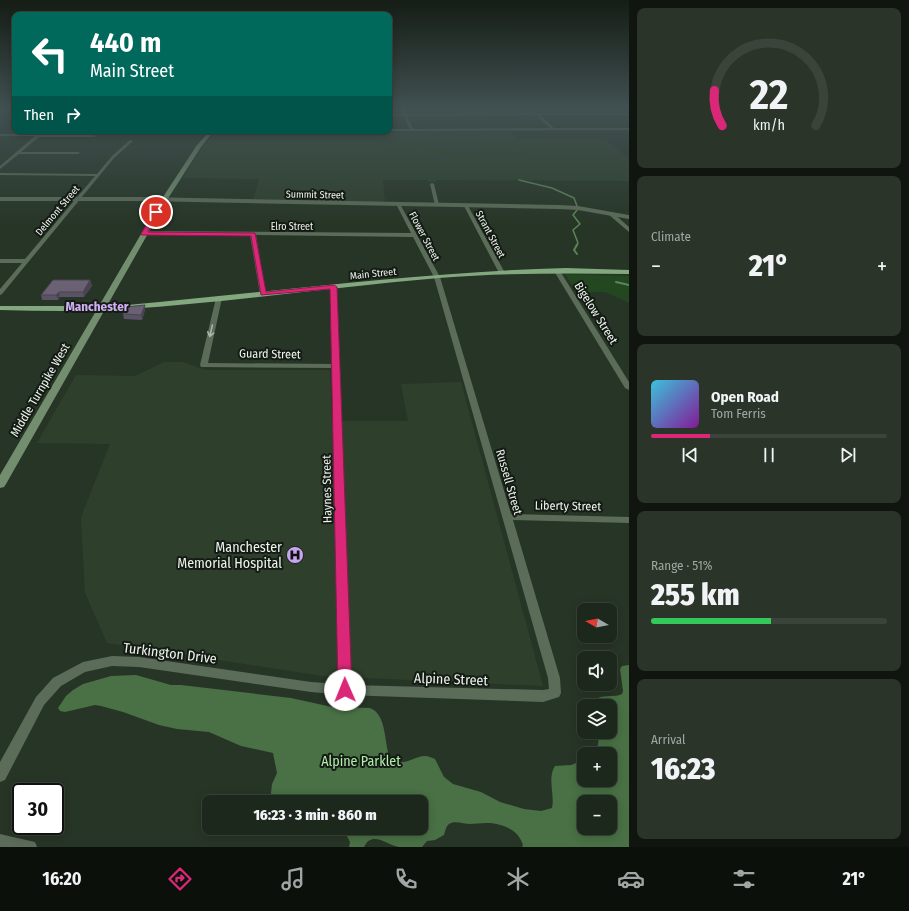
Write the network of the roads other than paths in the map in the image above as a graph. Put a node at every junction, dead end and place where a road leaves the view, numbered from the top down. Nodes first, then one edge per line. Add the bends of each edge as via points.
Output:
1 (24, 148) edge
2 (124, 148) edge
3 (198, 148) edge
4 (18, 153) junction
5 (78, 153) dead end
6 (0, 168) edge
7 (0, 174) edge
8 (98, 174) junction
9 (432, 184) dead end
10 (0, 199) edge
11 (78, 199) junction
12 (164, 200) junction
13 (398, 204) junction
14 (437, 205) junction
15 (466, 206) junction
16 (610, 213) junction
17 (629, 217) edge
18 (629, 230) edge
19 (144, 234) junction
20 (253, 235) junction
21 (415, 235) junction
22 (0, 261) edge
23 (27, 261) junction
24 (557, 270) junction
25 (501, 271) junction
26 (629, 272) edge
27 (437, 277) junction
28 (334, 287) junction
29 (0, 293) edge
30 (263, 294) junction
31 (219, 298) junction
32 (0, 308) edge
33 (101, 308) junction
34 (336, 366) junction
35 (629, 388) edge
36 (0, 484) edge
37 (507, 517) junction
38 (629, 520) edge
39 (345, 690) junction
40 (555, 693) joint
41 (0, 775) edge
42 (0, 841) edge
43 (30, 847) edge

1 - 4 street
2 - 8 street, Delmont Street
3 - 12 main road, Middle Turnpike West
4 - 5 street
4 - 6 street
7 - 8 street
8 - 11 street, Delmont Street
9 - 14 street
10 - 11 street, Summit Street
11 - 12 street, Summit Street
11 - 23 street, Delmont Street
12 - 13 street, Summit Street
12 - 19 main road, Middle Turnpike West
13 - 14 street, Summit Street
13 - 21 street, Flower Street
14 - 15 street, Summit Street
15 - 16 street, Summit Street via 576,208
15 - 25 street, Strant Street
16 - 17 street, Summit Street
16 - 18 street
19 - 20 street, Elro Street
19 - 33 main road, Middle Turnpike West
20 - 21 street, Elro Street
20 - 30 street
21 - 27 street, Flower Street
22 - 23 street
23 - 29 street, Delmont Street
24 - 25 main road, Main Street
24 - 26 main road, Main Street
24 - 35 street, Bigelow Street
25 - 27 main road, Main Street
27 - 28 main road, Main Street
27 - 37 street, Russell Street
28 - 30 main road, Main Street
28 - 34 street, Haynes Street
30 - 31 main road, Main Street
31 - 33 main road, Main Street
31 -> 34 street, Guard Street via 204,365
32 - 33 main road, Main Street
33 - 36 main road, Middle Turnpike West
34 - 39 street, Haynes Street
37 - 38 street, Liberty Street
37 - 40 street, Russell Street via 554,678
39 - 40 street, Alpine Street via 543,696
39 - 41 street, Turkington Drive via 139,662 112,661 83,667 57,682 40,701
42 - 43 street

